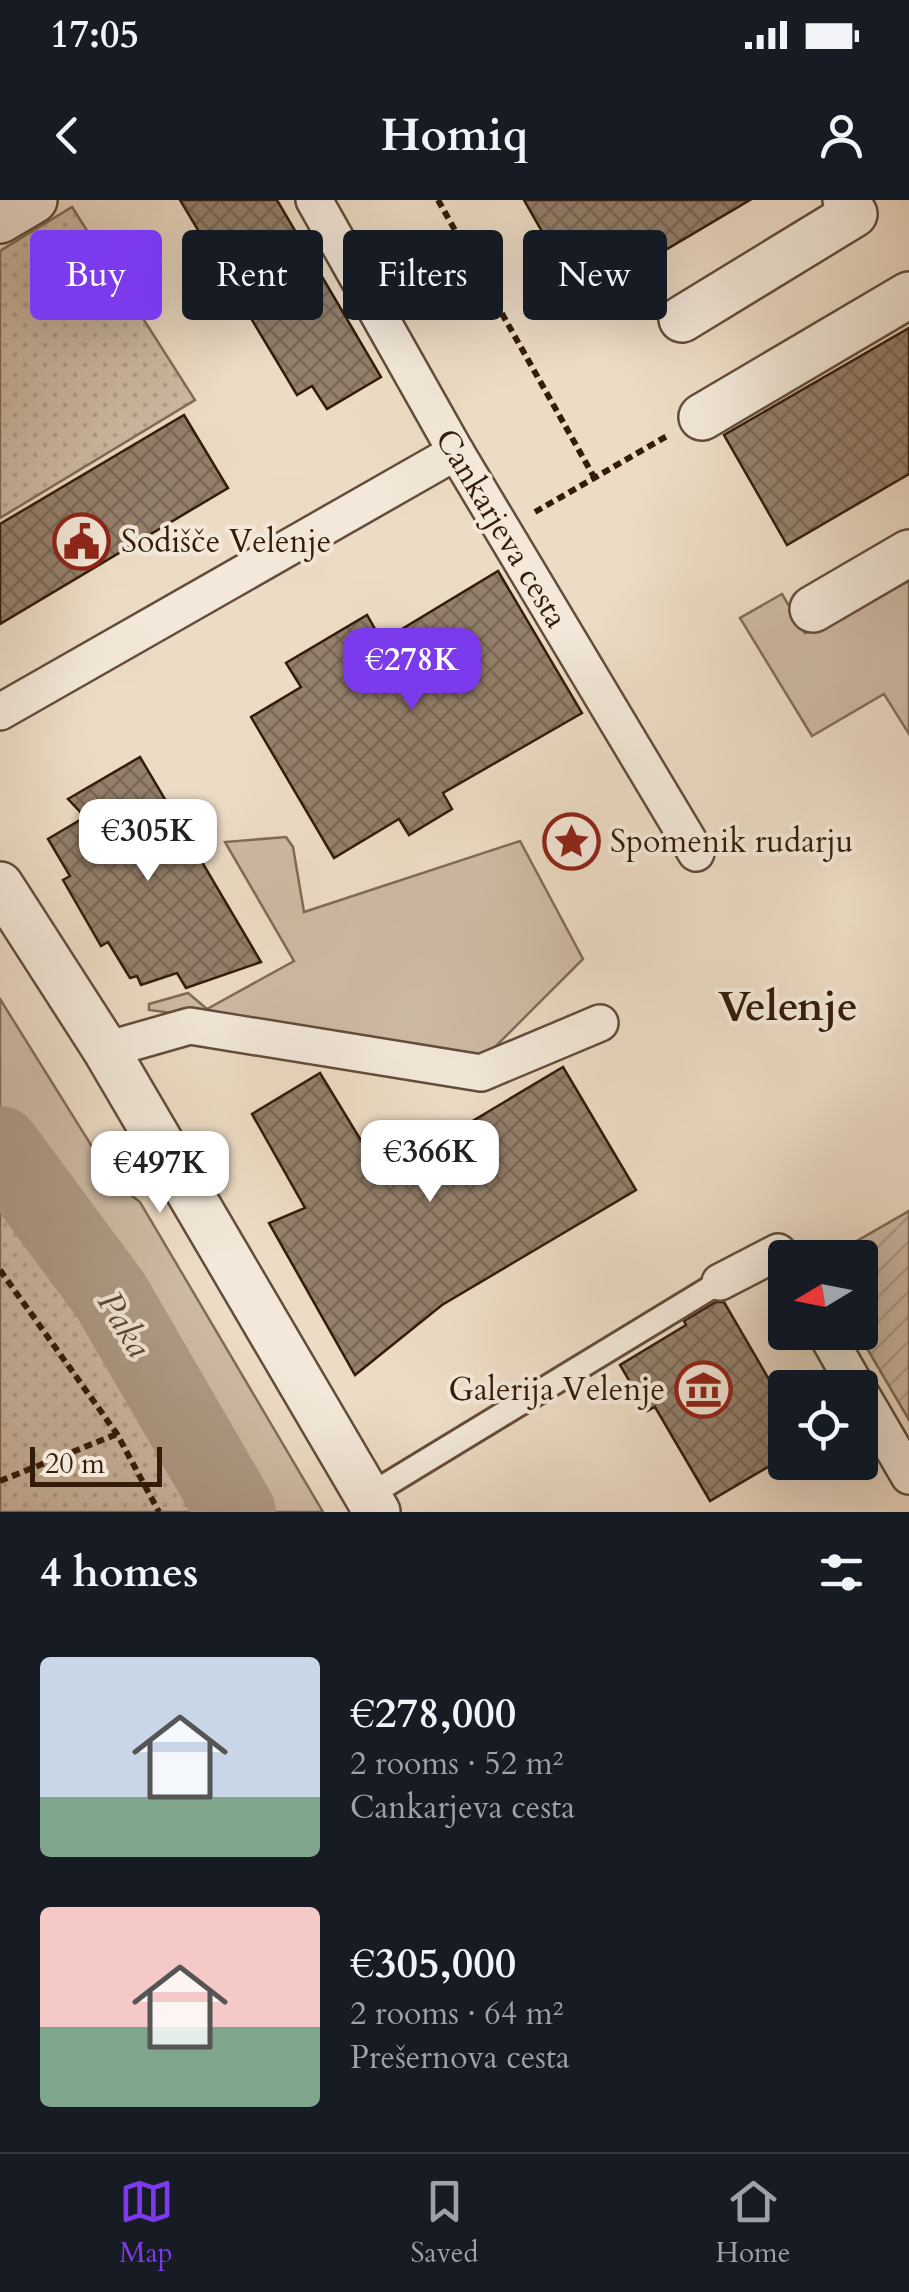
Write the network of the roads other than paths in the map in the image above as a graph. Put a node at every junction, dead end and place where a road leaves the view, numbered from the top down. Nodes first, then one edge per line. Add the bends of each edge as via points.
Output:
1 (34, 200) edge
2 (314, 200) edge
3 (846, 200) edge
4 (0, 220) edge
5 (909, 294) edge
6 (682, 318) dead end
7 (702, 417) road end
8 (456, 452) junction
9 (909, 554) edge
10 (813, 609) dead end
11 (0, 712) edge
12 (696, 853) dead end
13 (0, 886) edge
14 (600, 1023) dead end
15 (106, 1050) junction
16 (768, 1257) edge
17 (720, 1282) joint
18 (878, 1423) edge
19 (909, 1476) edge
20 (372, 1504) edge

1 - 4 street
2 - 8 street, Cankarjeva cesta
3 - 6 street via 854,214
5 - 7 street
8 - 11 street
8 - 12 street, Cankarjeva cesta
9 - 10 street
13 - 15 street
14 - 15 street via 481,1072 190,1026
15 - 20 street
16 - 17 street
17 - 20 lane
18 - 19 street

